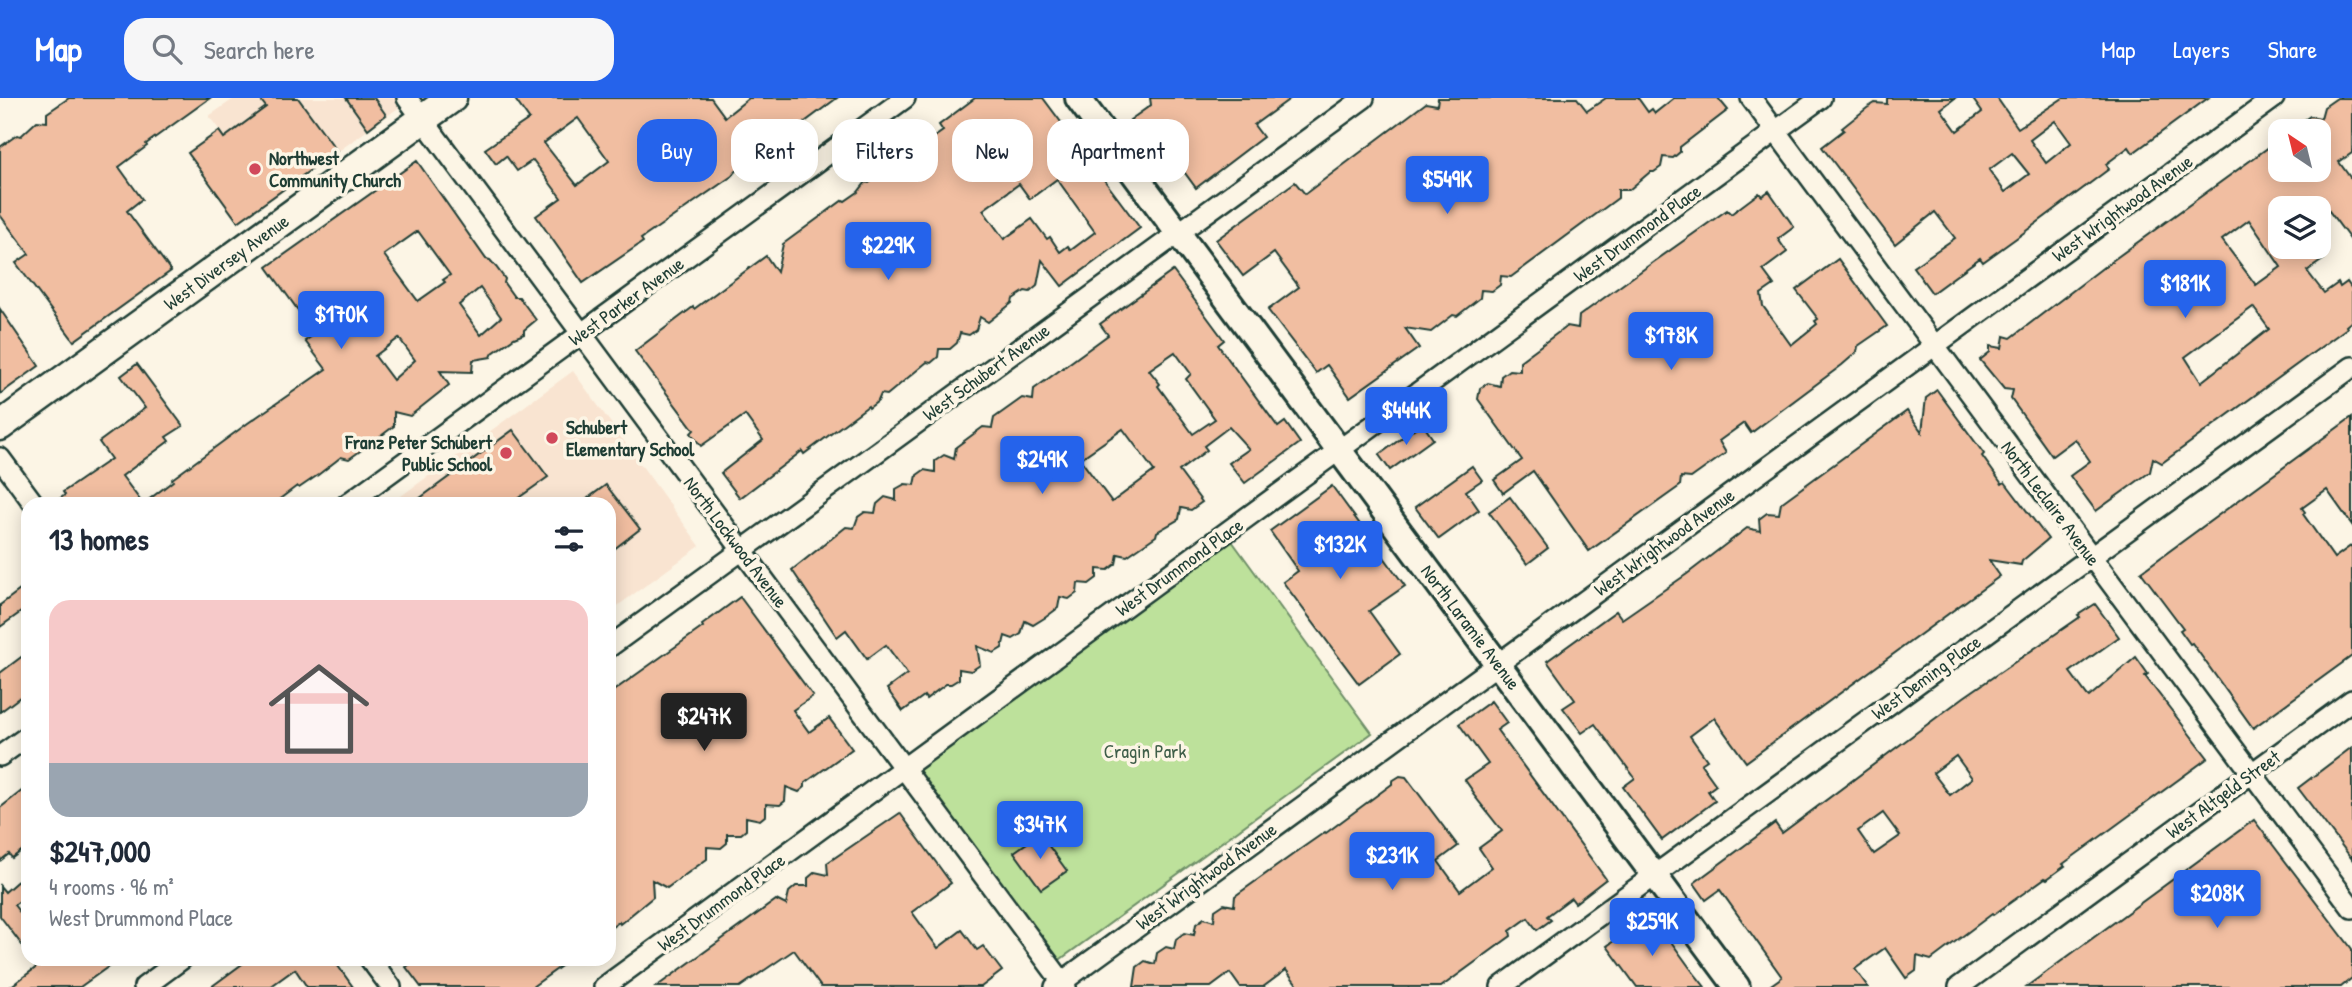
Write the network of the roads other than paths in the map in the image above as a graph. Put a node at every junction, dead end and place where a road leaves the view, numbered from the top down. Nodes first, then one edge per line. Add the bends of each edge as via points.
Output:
1 (452, 98) edge
2 (905, 98) edge
3 (1078, 98) edge
4 (1364, 98) edge
5 (1751, 98) edge
6 (1821, 98) edge
7 (2274, 98) edge
8 (415, 109) edge
9 (1776, 131) junction
10 (1178, 233) junction
11 (582, 333) junction
12 (1934, 345) junction
13 (2352, 367) edge
14 (0, 426) edge
15 (1339, 450) junction
16 (0, 458) edge
17 (29, 497) edge
18 (357, 497) edge
19 (741, 550) junction
20 (2092, 556) junction
21 (616, 642) edge
22 (1498, 663) junction
23 (2352, 700) edge
24 (21, 741) edge
25 (0, 756) edge
26 (904, 768) junction
27 (2252, 773) junction
28 (1654, 875) junction
29 (2352, 908) edge
30 (172, 966) edge
31 (375, 966) edge
32 (1061, 985) edge
33 (144, 987) edge
34 (391, 987) edge
35 (604, 987) edge
36 (1501, 987) edge
37 (1737, 987) edge
38 (1959, 987) edge

1 - 8 main road, West Diversey Avenue
2 - 11 street, West Parker Avenue
3 - 10 street, North Laramie Avenue
4 - 10 street, West Schubert Avenue
5 - 9 street, North Leclaire Avenue
6 - 9 street, West Drummond Place
7 - 12 street, West Wrightwood Avenue
8 - 11 street, North Lockwood Avenue
8 - 14 main road, West Diversey Avenue
9 - 12 street, North Leclaire Avenue
9 - 15 street, West Drummond Place
10 - 15 street, North Laramie Avenue
10 - 19 street, West Schubert Avenue
11 - 18 street, West Parker Avenue
11 - 19 street, North Lockwood Avenue
12 - 20 street, North Leclaire Avenue
12 - 22 street, West Wrightwood Avenue
13 - 20 street, West Deming Place
15 - 22 street, North Laramie Avenue
15 - 26 street, West Drummond Place
16 - 17 street
19 - 21 street, West Schubert Avenue
19 - 26 street, North Lockwood Avenue
20 - 27 street, North Leclaire Avenue
20 - 28 street, West Deming Place
22 - 28 street, North Laramie Avenue
22 - 32 street, West Wrightwood Avenue
23 - 27 street, West Altgeld Street
24 - 25 street
26 - 32 street, North Lockwood Avenue
26 - 35 street, West Drummond Place
27 - 29 street, North Leclaire Avenue
27 - 38 street, West Altgeld Street
28 - 36 street, West Deming Place
28 - 37 street, North Laramie Avenue
30 - 33 street
31 - 34 street

